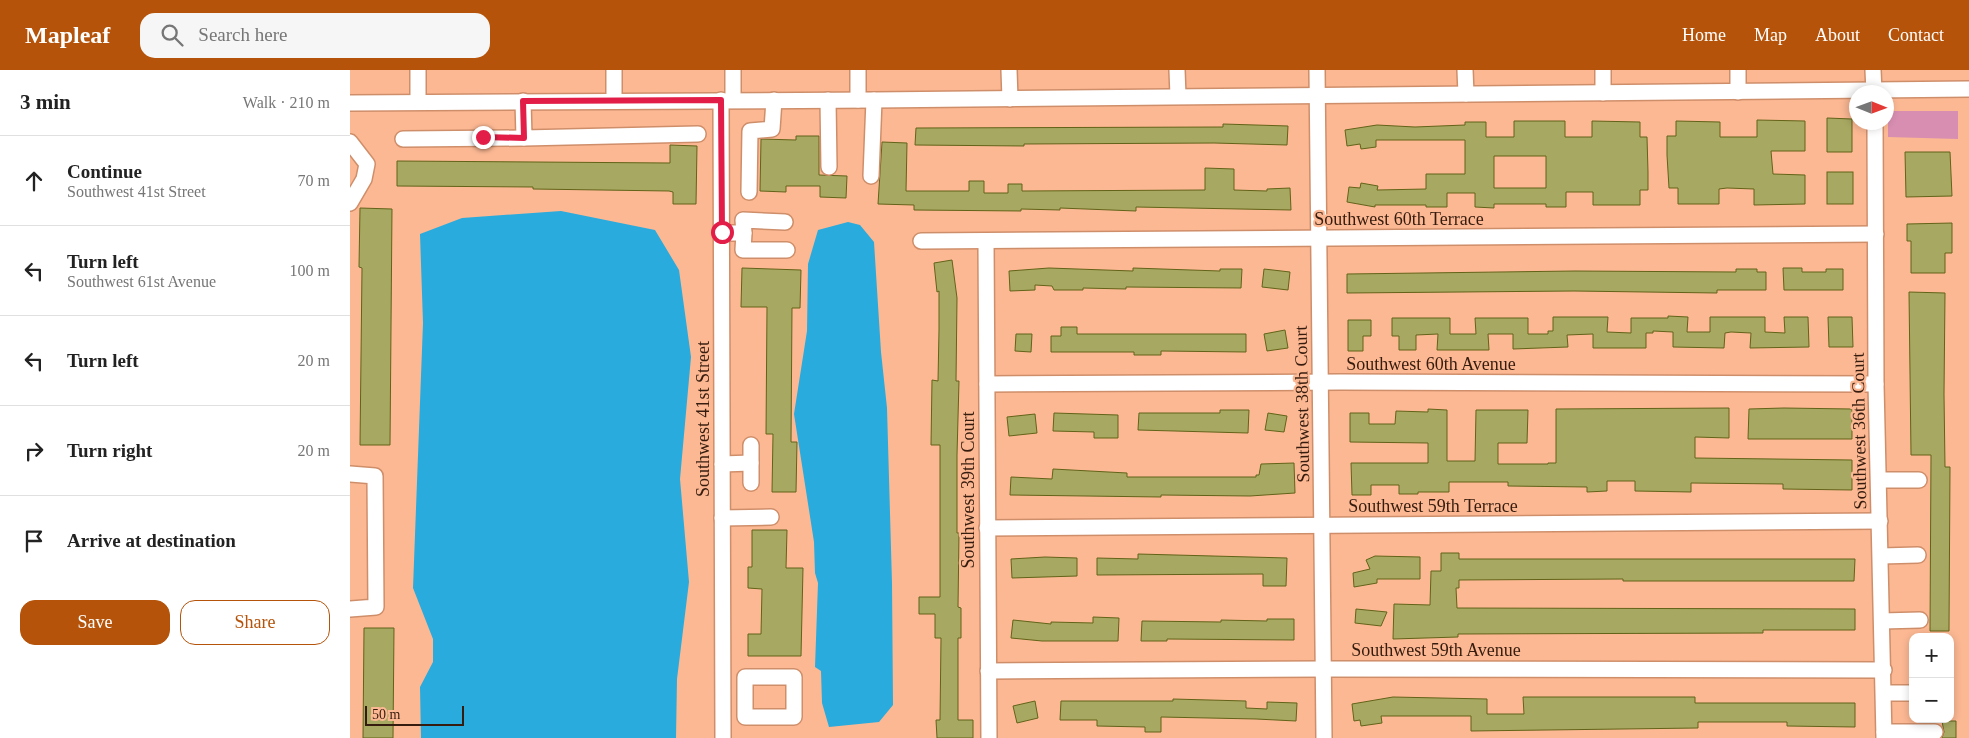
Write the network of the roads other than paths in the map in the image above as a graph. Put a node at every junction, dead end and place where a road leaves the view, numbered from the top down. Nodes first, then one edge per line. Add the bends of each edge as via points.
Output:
1 (418, 70) edge
2 (614, 70) edge
3 (733, 70) edge
4 (858, 70) edge
5 (1009, 70) edge
6 (1177, 70) edge
7 (1317, 70) edge
8 (1466, 70) edge
9 (1603, 70) edge
10 (1738, 70) edge
11 (1873, 70) edge
12 (1874, 85) edge
13 (1969, 89) edge
14 (1894, 91) edge
15 (1738, 92) junction
16 (1849, 92) edge
17 (1603, 93) junction
18 (1466, 94) junction
19 (1318, 95) junction
20 (1178, 96) junction
21 (1010, 99) junction
22 (614, 100) junction
23 (727, 100) junction
24 (774, 100) junction
25 (828, 100) junction
26 (858, 100) junction
27 (874, 100) junction
28 (523, 101) junction
29 (350, 102) edge
30 (418, 102) junction
31 (1875, 130) edge
32 (698, 134) dead end
33 (524, 138) junction
34 (403, 139) dead end
35 (350, 142) edge
36 (829, 167) dead end
37 (872, 176) dead end
38 (354, 190) edge
39 (749, 192) dead end
40 (350, 203) edge
41 (785, 222) dead end
42 (722, 232) junction
43 (744, 233) junction
44 (1876, 234) junction
45 (1318, 238) junction
46 (922, 241) dead end
47 (986, 241) junction
48 (787, 250) dead end
49 (1320, 382) junction
50 (987, 384) junction
51 (1876, 384) junction
52 (751, 445) dead end
53 (750, 463) junction
54 (722, 464) junction
55 (350, 474) edge
56 (1879, 480) junction
57 (1919, 480) dead end
58 (751, 483) dead end
59 (771, 517) dead end
60 (722, 518) junction
61 (1880, 521) junction
62 (1322, 526) junction
63 (987, 528) junction
64 (1918, 555) dead end
65 (1881, 556) junction
66 (350, 609) edge
67 (1920, 620) dead end
68 (1882, 621) junction
69 (1323, 669) junction
70 (1884, 670) junction
71 (988, 671) junction
72 (1884, 693) junction
73 (1909, 693) edge
74 (745, 696) dead end
75 (723, 697) junction
76 (1934, 732) dead end
77 (1884, 735) edge
78 (723, 738) edge
79 (989, 738) edge
80 (1324, 738) edge

1 - 30 street
2 - 22 street
3 - 23 street, Southwest 41st Street
4 - 26 street
5 - 21 street
6 - 20 street
7 - 19 street, Southwest 38th Court
8 - 18 street
9 - 17 street
10 - 15 street
11 - 12 street
13 - 14 street
15 - 16 street
15 - 17 street
17 - 18 street
18 - 19 street
19 - 20 street
19 - 45 street, Southwest 38th Court
20 - 21 street
21 - 27 street
22 - 23 street
22 - 28 street
23 - 24 street
23 - 42 street, Southwest 41st Street
24 - 25 street
24 - 39 street via 772,130 750,131
25 - 26 street
25 - 36 street
26 - 27 street
27 - 37 street
28 - 30 street
28 - 33 street
29 - 30 street
31 - 44 street, Southwest 36th Court
32 - 33 street
33 - 34 street
35 - 38 street via 367,164 364,179
38 - 40 street
41 - 43 street via 743,220
42 - 43 street
42 - 54 street, Southwest 41st Street
43 - 48 street via 743,250
44 - 45 street, Southwest 60th Terrace
44 - 51 street, Southwest 36th Court
45 - 47 street, Southwest 60th Terrace
45 - 49 street, Southwest 38th Court
46 - 47 street, Southwest 60th Terrace
47 - 50 street, Southwest 39th Court
49 - 50 street, Southwest 60th Avenue
49 - 51 street, Southwest 60th Avenue
49 - 62 street, Southwest 38th Court
50 - 63 street, Southwest 39th Court
51 - 56 street, Southwest 36th Court
52 - 53 street
53 - 54 street
53 - 58 street
54 - 60 street, Southwest 41st Street
55 - 66 street via 375,476 376,607
56 - 57 street
56 - 61 street, Southwest 36th Court
59 - 60 street
60 - 75 street, Southwest 41st Street
61 - 62 street, Southwest 59th Terrace
61 - 65 street, Southwest 36th Court
62 - 63 street, Southwest 59th Terrace
62 - 69 street, Southwest 38th Court
63 - 71 street, Southwest 39th Court
64 - 65 street
65 - 68 street, Southwest 36th Court
67 - 68 street
68 - 70 street, Southwest 36th Court
69 - 70 street, Southwest 59th Avenue
69 - 71 street, Southwest 59th Avenue
69 - 80 street, Southwest 38th Court
70 - 72 street, Southwest 36th Court
71 - 79 street, Southwest 39th Court
72 - 73 street
72 - 77 street, Southwest 36th Court
74 - 75 street
75 - 78 street, Southwest 41st Street
76 - 77 street

